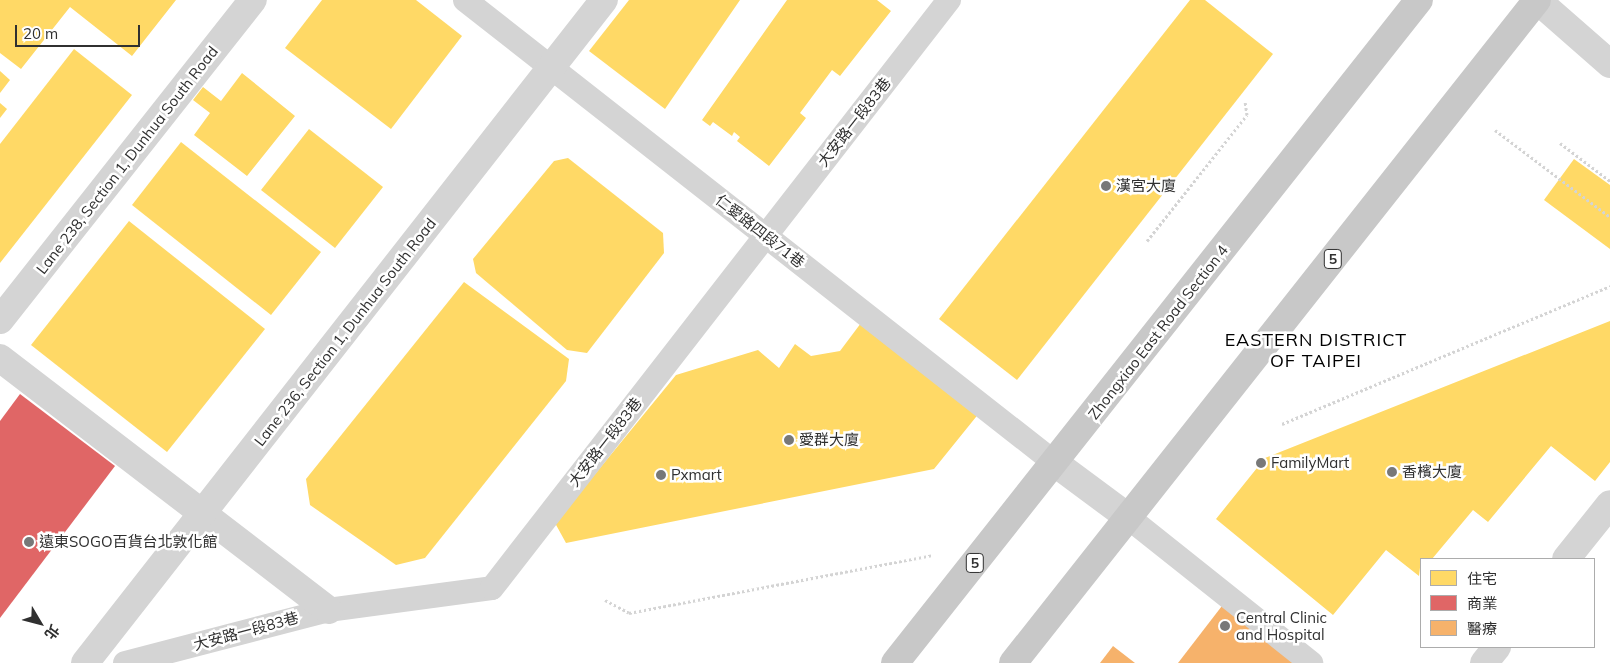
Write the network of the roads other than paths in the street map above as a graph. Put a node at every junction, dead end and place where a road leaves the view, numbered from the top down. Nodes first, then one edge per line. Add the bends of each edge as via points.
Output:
1 (253, 0) edge
2 (465, 0) edge
3 (604, 0) edge
4 (949, 0) edge
5 (1419, 0) edge
6 (1537, 0) edge
7 (1610, 64) edge
8 (551, 67) junction
9 (765, 235) junction
10 (0, 320) edge
11 (0, 358) edge
12 (1055, 463) junction
13 (1610, 504) edge
14 (203, 514) junction
15 (1129, 518) junction
16 (1567, 558) edge
17 (328, 610) junction
18 (1496, 648) edge
19 (85, 663) edge
20 (125, 663) edge
21 (895, 663) edge
22 (1013, 663) edge
23 (1311, 663) edge
24 (1484, 663) edge

1 - 10 street, Lane 238, Section 1, Dunhua South Road
2 - 8 lane, 仁愛路四段71巷
3 - 8 street, Lane 236, Section 1, Dunhua South Road
4 - 9 lane, 大安路一段83巷
5 - 12 main road, Zhongxiao East Road Section 4 / 5
6 - 7 street
6 - 15 main road, 5
8 - 9 lane, 仁愛路四段71巷
8 - 14 street, Lane 236, Section 1, Dunhua South Road
9 - 12 lane, 仁愛路四段71巷
9 - 17 lane, 大安路一段83巷 via 492,588
11 - 14 street
12 - 15 street
12 - 21 main road, Zhongxiao East Road Section 4 / 5
13 - 16 street
14 - 17 street
14 - 19 street, Lane 236, Section 1, Dunhua South Road
15 - 22 main road, 5
15 - 23 lane
17 - 20 lane, 大安路一段83巷
18 - 24 street

